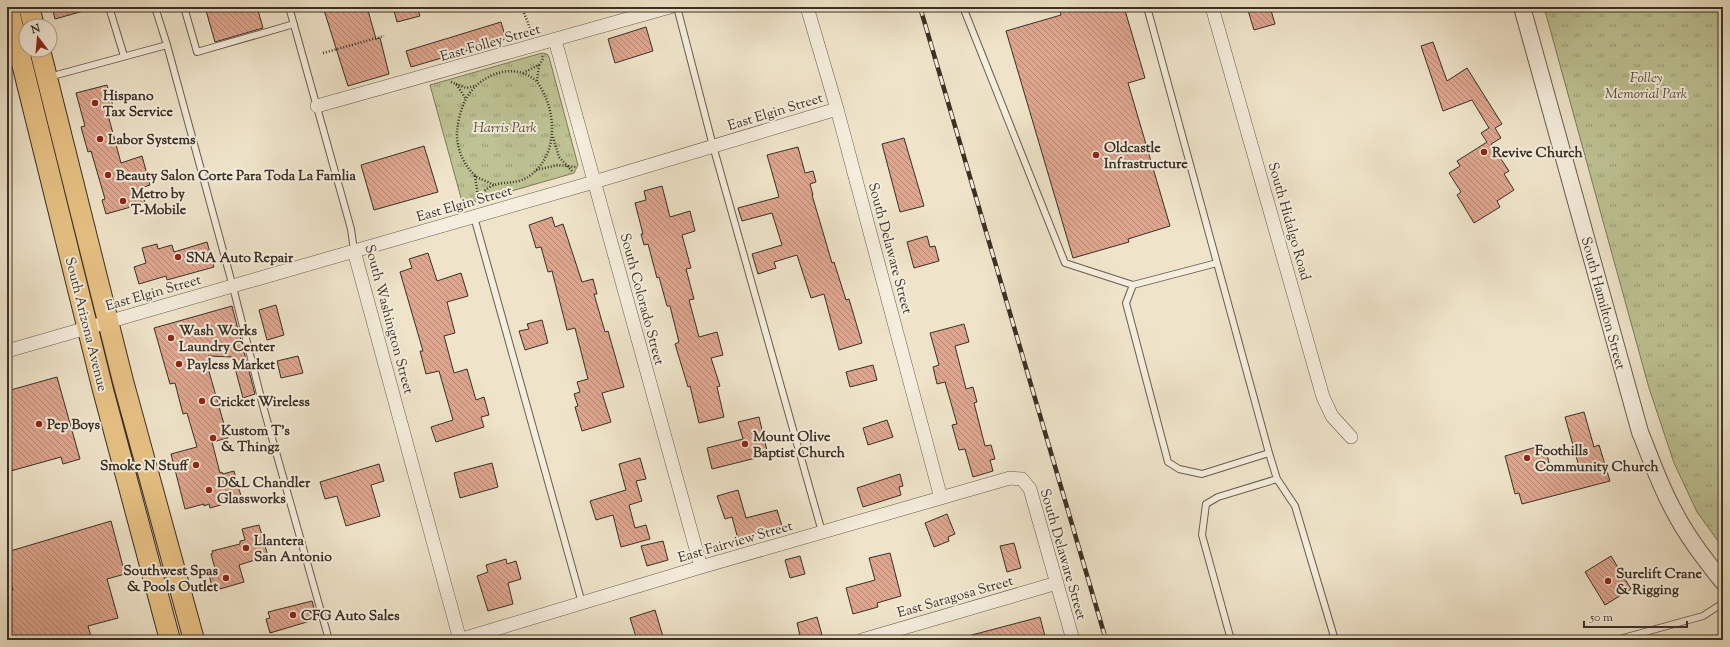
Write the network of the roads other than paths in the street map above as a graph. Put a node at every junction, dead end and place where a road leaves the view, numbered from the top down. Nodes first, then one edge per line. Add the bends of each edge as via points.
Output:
1 (8, 7) edge
2 (29, 7) edge
3 (109, 7) edge
4 (155, 7) edge
5 (184, 7) edge
6 (289, 7) edge
7 (670, 7) edge
8 (677, 7) edge
9 (808, 7) edge
10 (963, 7) edge
11 (1147, 7) edge
12 (1212, 7) edge
13 (1522, 7) edge
14 (32, 18) edge
15 (294, 24) junction
16 (18, 32) edge
17 (555, 40) junction
18 (167, 45) junction
19 (124, 56) junction
20 (26, 58) edge
21 (42, 58) edge
22 (47, 78) junction
23 (317, 106) junction
24 (837, 109) junction
25 (713, 146) junction
26 (594, 182) junction
27 (474, 217) junction
28 (354, 251) junction
29 (1216, 262) junction
30 (1133, 285) junction
31 (233, 286) junction
32 (98, 324) junction
33 (7, 351) edge
34 (1351, 437) dead end
35 (1269, 453) junction
36 (1022, 479) joint
37 (1277, 479) junction
38 (941, 498) junction
39 (822, 532) junction
40 (701, 567) junction
41 (1723, 582) edge
42 (1057, 583) junction
43 (582, 603) junction
44 (1723, 604) edge
45 (170, 640) edge
46 (194, 640) edge
47 (329, 640) edge
48 (459, 640) edge
49 (862, 640) edge
50 (1073, 640) edge
51 (1231, 640) edge
52 (1335, 640) edge
53 (1616, 640) edge

1 - 16 main road, South Arizona Avenue
2 - 14 main road
3 - 19 lane
4 - 18 lane
5 - 15 lane via 197,52
6 - 15 lane, South Washington Street
7 - 17 street, East Folley Street
8 - 25 lane
9 - 24 street, South Delaware Street
10 - 30 lane via 1065,263
11 - 29 lane
12 - 34 street, South Hidalgo Road via 1323,397 1332,416
13 - 41 street, South Hamilton Street via 1640,432 1674,512
15 - 23 lane, South Washington Street
17 - 23 street, East Folley Street via 539,50
17 - 26 street, South Colorado Street
18 - 19 lane
18 - 31 lane
19 - 22 lane
20 - 32 main road, South Arizona Avenue
21 - 22 main road, South Arizona Avenue
22 - 32 main road, South Arizona Avenue
23 - 28 lane, South Washington Street via 351,229
24 - 25 street, East Elgin Street
24 - 38 street, South Delaware Street
25 - 26 street, East Elgin Street
25 - 39 lane
26 - 27 street, East Elgin Street
26 - 40 street, South Colorado Street
27 - 28 street, East Elgin Street
27 - 43 lane
28 - 31 street, East Elgin Street
28 - 48 street, South Washington Street
29 - 30 lane
29 - 35 lane
30 - 35 lane via 1126,303 1168,462 1179,470 1202,474
31 - 32 street, East Elgin Street
31 - 47 lane via 265,413
32 - 33 street, East Elgin Street
32 - 45 main road, South Arizona Avenue
32 - 46 main road, South Arizona Avenue
35 - 37 lane
36 - 38 street, East Fairview Street via 1010,478
36 - 42 street, South Delaware Street via 1030,489
37 - 51 lane via 1218,497 1206,504 1202,535
37 - 52 lane via 1295,506
38 - 39 street, East Fairview Street
39 - 40 street, East Fairview Street
40 - 43 street, East Fairview Street
42 - 49 street, East Saragosa Street
42 - 50 street, South Delaware Street
43 - 48 street, East Fairview Street
44 - 53 lane via 1703,616

